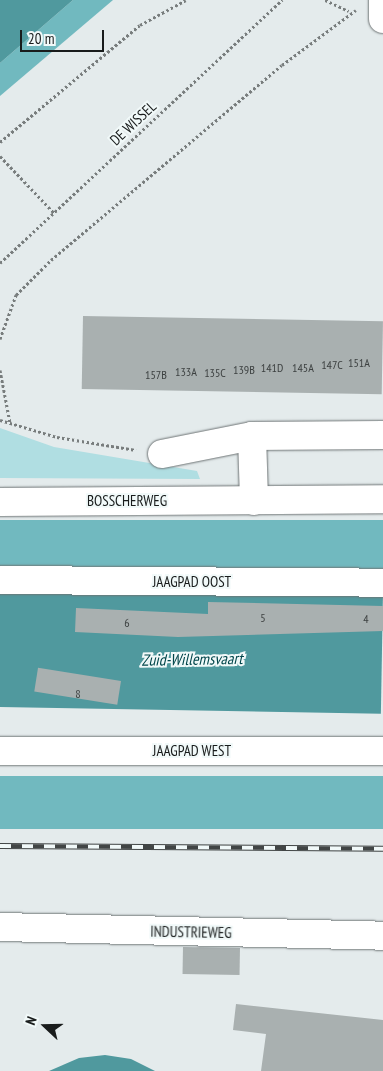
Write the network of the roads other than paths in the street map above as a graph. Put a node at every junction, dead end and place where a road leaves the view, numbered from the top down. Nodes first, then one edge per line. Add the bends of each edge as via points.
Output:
1 (252, 436) junction
2 (383, 436) edge
3 (162, 454) road end
4 (383, 499) edge
5 (254, 501) junction
6 (0, 502) edge
7 (0, 580) edge
8 (383, 583) edge
9 (0, 751) edge
10 (383, 751) edge
11 (0, 927) edge
12 (383, 936) edge

1 - 2 street
1 - 3 street
1 - 5 street
4 - 5 street, BOSSCHERWEG
5 - 6 street, BOSSCHERWEG
7 - 8 street, JAAGPAD OOST
9 - 10 street, JAAGPAD WEST
11 - 12 street, INDUSTRIEWEG

